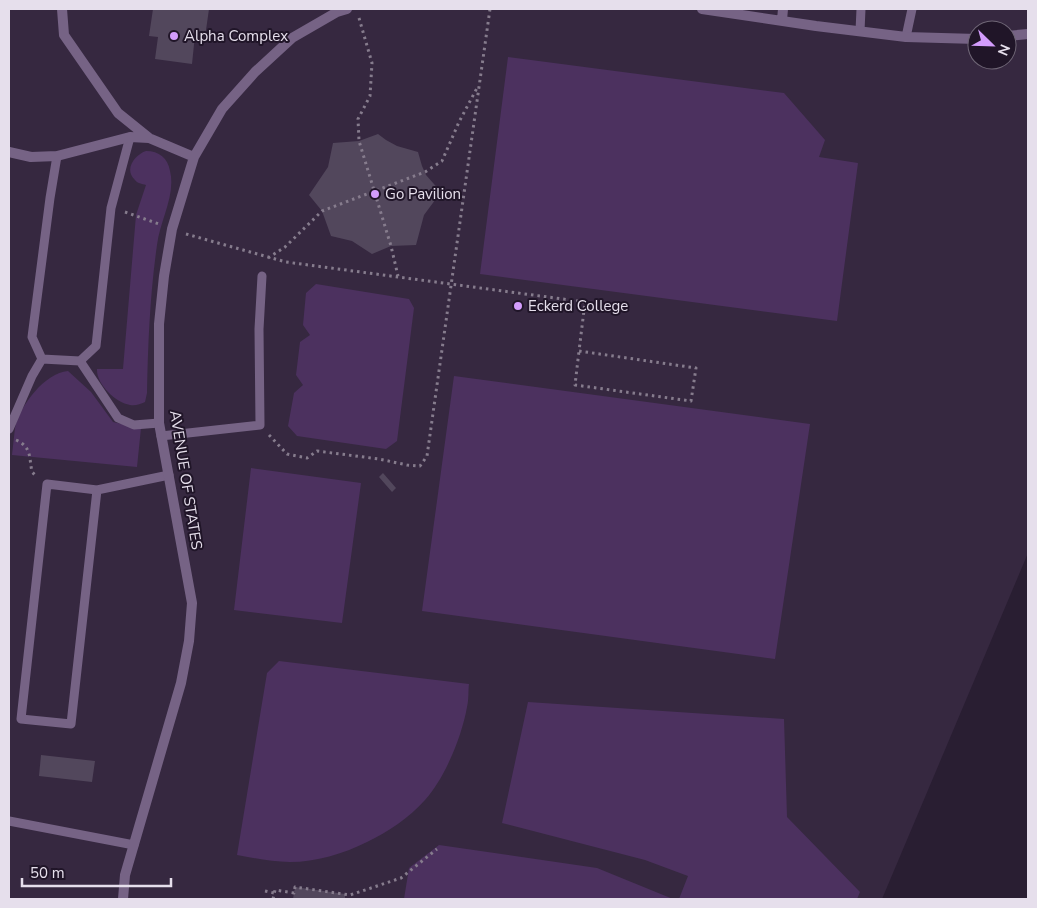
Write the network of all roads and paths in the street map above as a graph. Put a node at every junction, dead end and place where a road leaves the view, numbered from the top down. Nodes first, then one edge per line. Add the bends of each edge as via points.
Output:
1 (62, 9) edge
2 (347, 9) edge
3 (490, 9) edge
4 (702, 9) edge
5 (783, 9) edge
6 (861, 9) edge
7 (912, 9) edge
8 (359, 18) dead end
9 (782, 20) junction
10 (860, 31) junction
11 (906, 37) junction
12 (967, 38) edge
13 (479, 86) junction
14 (130, 137) junction
15 (149, 138) junction
16 (9, 152) edge
17 (57, 156) junction
18 (194, 157) junction
19 (374, 191) junction
20 (111, 208) junction
21 (162, 226) dead end
22 (181, 232) dead end
23 (268, 257) junction
24 (262, 276) dead end
25 (398, 276) junction
26 (451, 285) junction
27 (579, 351) junction
28 (42, 359) junction
29 (80, 361) junction
30 (159, 423) junction
31 (260, 425) junction
32 (9, 428) edge
33 (9, 436) edge
34 (161, 436) junction
35 (169, 475) junction
36 (47, 484) junction
37 (97, 490) junction
38 (9, 821) edge
39 (134, 845) junction
40 (437, 849) dead end
41 (265, 891) dead end
42 (274, 893) junction
43 (123, 899) edge
44 (273, 899) edge

1 - 15 street via 64,36 118,112
2 - 18 street, AVENUE OF STATES via 292,38 255,72 222,109
3 - 13 path
4 - 9 street
5 - 9 street
6 - 10 lane
7 - 11 lane
8 - 19 path via 372,63 370,96 358,119 359,141
9 - 10 street
10 - 11 street
11 - 12 street
13 - 19 path via 442,161 425,172
13 - 26 path
14 - 15 street
14 - 17 street
14 - 20 lane
15 - 18 street
16 - 17 street via 31,157
17 - 28 lane via 32,337
18 - 30 street, AVENUE OF STATES via 172,229 164,276 159,324
19 - 23 path via 322,211 285,247
19 - 25 path
20 - 21 path
20 - 29 lane via 96,346
22 - 23 path
23 - 25 path
24 - 31 lane via 258,329
25 - 26 path
26 - 27 path via 585,302
26 - 31 path via 426,456 420,466 317,451 308,458 287,454
27 - 27 path via 575,385 690,401 696,368
28 - 29 lane
28 - 32 lane
29 - 30 lane via 118,418 134,425
30 - 34 street, AVENUE OF STATES
31 - 34 lane
33 - 36 path via 26,445 32,472
34 - 35 street, AVENUE OF STATES
35 - 37 lane
35 - 39 street, AVENUE OF STATES via 192,602 189,641 181,683
36 - 37 lane
36 - 37 lane via 21,719 71,724
38 - 39 lane
39 - 43 street, AVENUE OF STATES via 125,875
40 - 42 path via 401,878 350,895 295,887 294,893 275,890
41 - 42 path
42 - 44 path

